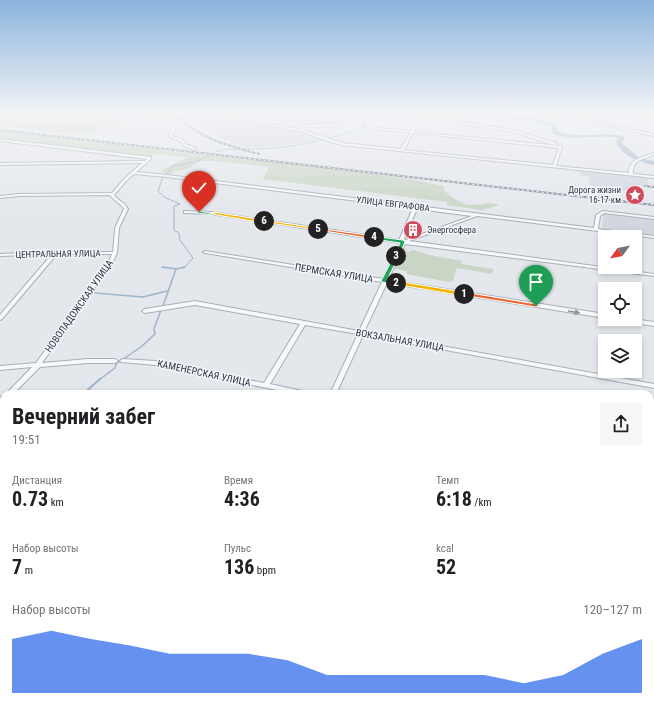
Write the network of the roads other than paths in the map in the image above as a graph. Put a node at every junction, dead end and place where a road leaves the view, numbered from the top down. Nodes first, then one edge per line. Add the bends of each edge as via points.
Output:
1 (61, 147) edge
2 (189, 147) edge
3 (375, 147) edge
4 (404, 147) edge
5 (561, 147) edge
6 (195, 150) dead end
7 (402, 150) junction
8 (654, 154) edge
9 (146, 162) junction
10 (0, 164) edge
11 (554, 166) junction
12 (133, 173) junction
13 (631, 174) junction
14 (654, 177) edge
15 (113, 194) junction
16 (0, 197) edge
17 (416, 207) junction
18 (185, 212) dead end
19 (477, 215) junction
20 (654, 218) edge
21 (596, 230) junction
22 (654, 237) edge
23 (403, 242) junction
24 (205, 252) dead end
25 (56, 253) junction
26 (115, 253) junction
27 (0, 255) edge
28 (654, 275) edge
29 (384, 281) junction
30 (145, 311) dead end
31 (598, 315) edge
32 (0, 318) edge
33 (304, 322) junction
34 (642, 322) edge
35 (654, 324) edge
36 (361, 333) junction
37 (115, 361) dead end
38 (123, 361) dead end
39 (37, 366) junction
40 (0, 368) edge
41 (266, 386) junction
42 (654, 386) edge
43 (13, 390) edge
44 (286, 390) edge
45 (335, 390) edge

1 - 9 street via 150,158
2 - 6 street
3 - 7 street
4 - 7 street
5 - 11 street
7 - 11 street
8 - 13 street via 633,162
9 - 10 street
9 - 12 street
11 - 13 street
12 - 15 street
12 - 17 street, УЛИЦА ЕВГРАФОВА
13 - 14 street
15 - 16 street
15 - 26 street, НОВОЛАДОЖСКАЯ УЛИЦА via 113,198 126,209 118,228
17 - 19 street, УЛИЦА ЕВГРАФОВА
17 - 23 street via 402,238
18 - 23 street via 211,213
19 - 21 street, УЛИЦА ЕВГРАФОВА
19 - 23 street
20 - 21 street via 603,212 598,215
21 - 22 street, УЛИЦА ЕВГРАФОВА
23 - 28 street
23 - 29 street
24 - 29 street, ПЕРМСКАЯ УЛИЦА
25 - 26 street, ЦЕНТРАЛЬНАЯ УЛИЦА
25 - 27 street, ЦЕНТРАЛЬНАЯ УЛИЦА
25 - 32 street
26 - 39 street, НОВОЛАДОЖСКАЯ УЛИЦА via 94,287
29 -> 31 street, ПЕРМСКАЯ УЛИЦА
29 - 36 street
30 - 33 street, ВОКЗАЛЬНАЯ УЛИЦА via 195,303
33 - 36 street, ВОКЗАЛЬНАЯ УЛИЦА
33 - 41 street
34 - 35 street
36 - 42 street, ВОКЗАЛЬНАЯ УЛИЦА
36 - 45 street
37 - 39 street
38 - 41 street, КАМЕНЕРСКАЯ УЛИЦА via 149,362
39 - 40 street
39 - 43 street, НОВОЛАДОЖСКАЯ УЛИЦА
41 - 44 street, КАМЕНЕРСКАЯ УЛИЦА

